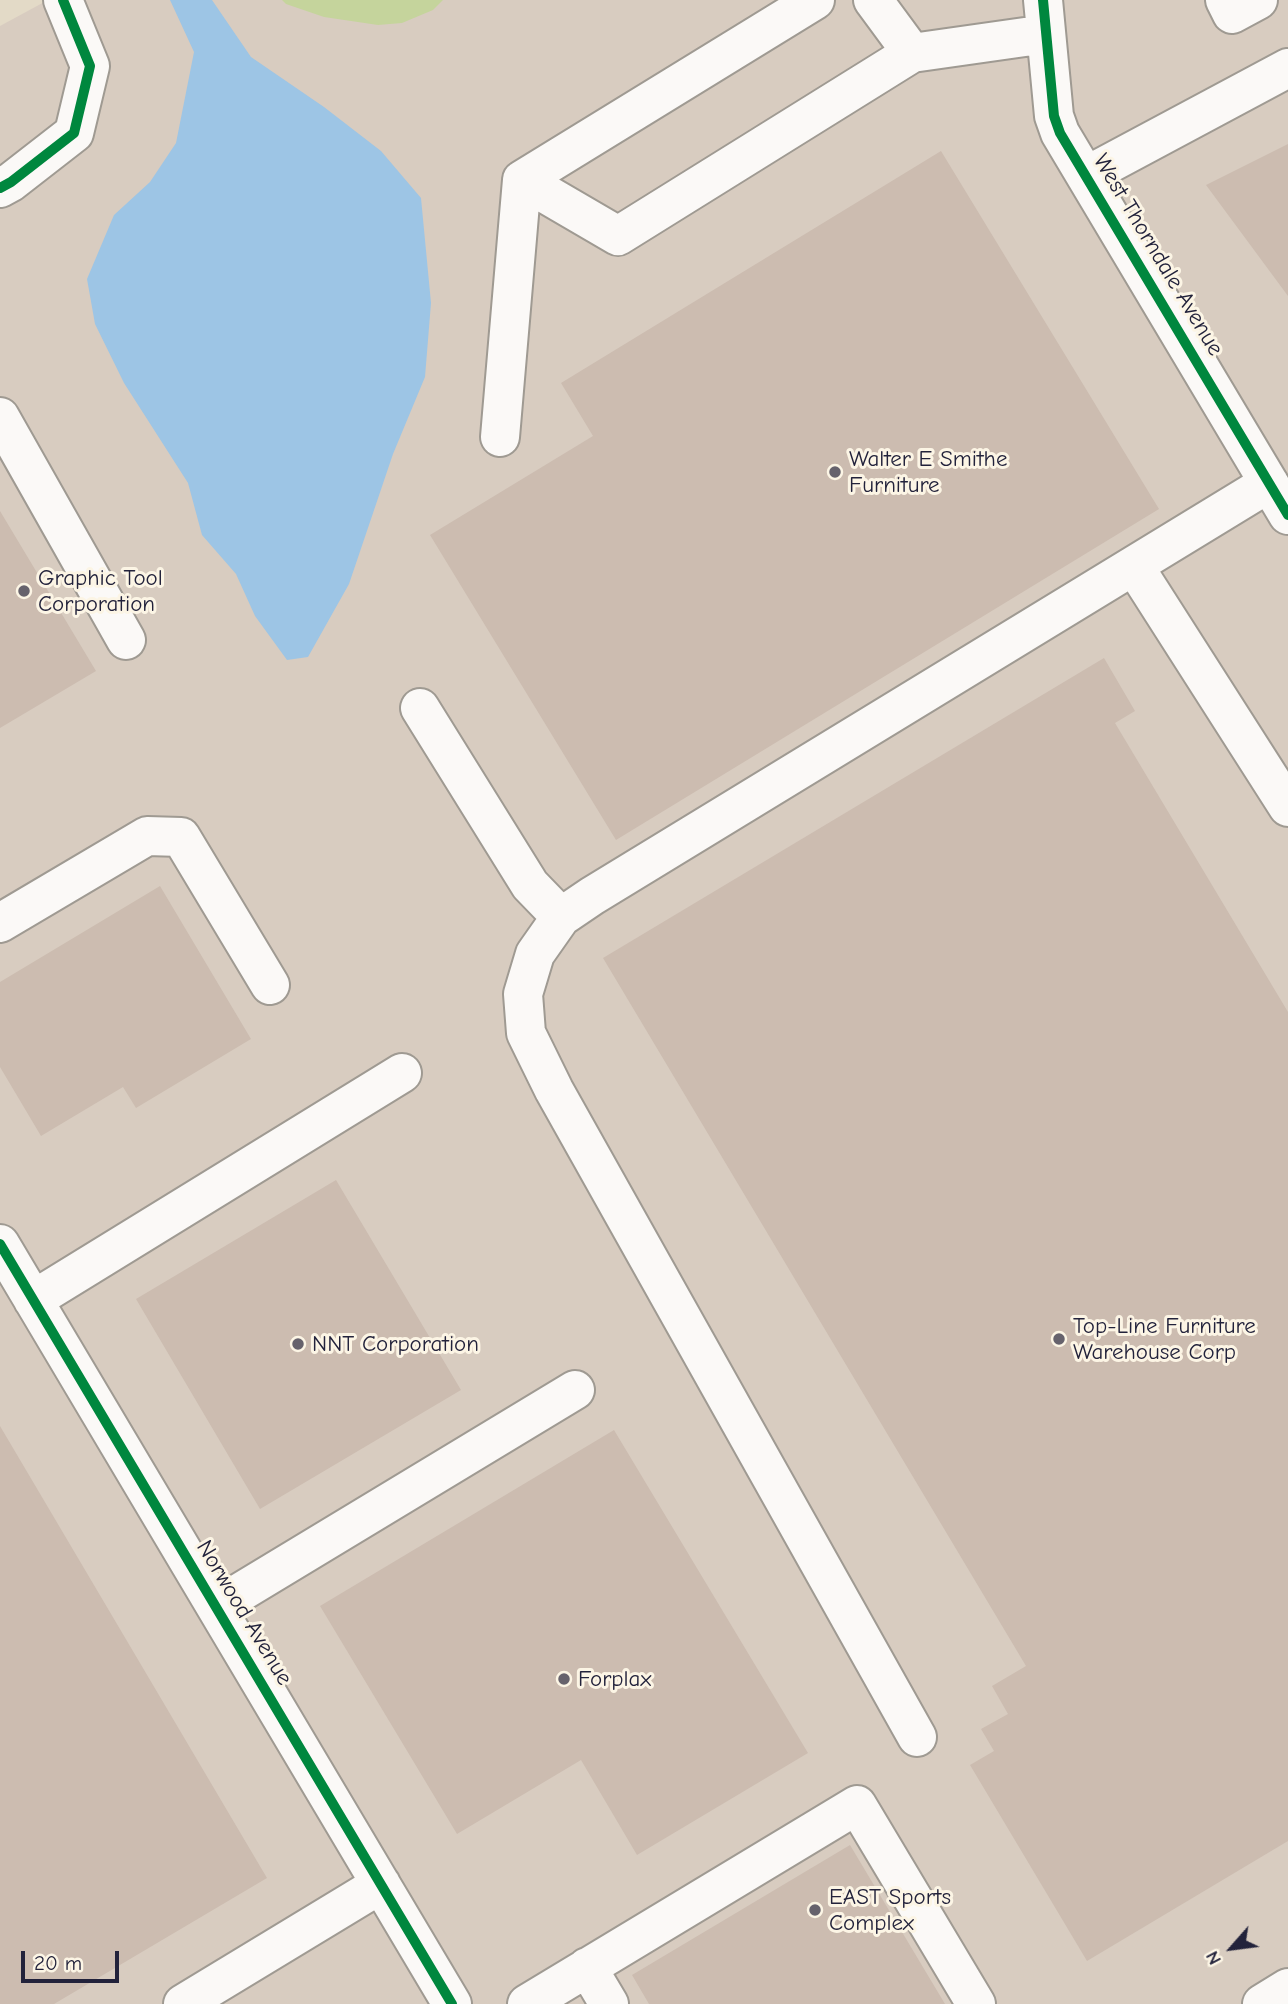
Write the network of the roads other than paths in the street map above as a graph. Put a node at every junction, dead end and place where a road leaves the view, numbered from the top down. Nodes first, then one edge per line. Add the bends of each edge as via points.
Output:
1 (63, 0) edge
2 (815, 0) edge
3 (873, 0) edge
4 (1224, 0) edge
5 (1258, 0) edge
6 (1044, 17) edge
7 (912, 53) junction
8 (1288, 68) edge
9 (1086, 176) junction
10 (522, 180) junction
11 (0, 188) edge
12 (0, 417) edge
13 (499, 438) dead end
14 (1279, 499) edge
15 (1134, 566) junction
16 (126, 640) dead end
17 (420, 708) dead end
18 (1288, 807) edge
19 (561, 917) junction
20 (0, 923) edge
21 (270, 985) dead end
22 (402, 1073) dead end
23 (0, 1244) edge
24 (33, 1300) junction
25 (575, 1390) dead end
26 (216, 1607) junction
27 (917, 1737) dead end
28 (381, 1884) junction
29 (587, 1968) junction
30 (1288, 1988) edge
31 (183, 2004) edge
32 (452, 2004) edge
33 (527, 2004) edge
34 (609, 2004) edge
35 (976, 2004) edge
36 (1262, 2004) edge

1 - 11 street via 90,66 74,133
2 - 10 street
3 - 7 street
4 - 5 street via 1231,14
6 - 7 street
6 - 9 street, West Thorndale Avenue via 1054,116
7 - 10 street via 618,236
8 - 9 street
9 - 14 street, West Thorndale Avenue
10 - 13 street
12 - 16 street
14 - 15 street
15 - 18 street
15 - 19 street
17 - 19 street via 530,885
19 - 27 street via 535,954 523,993 526,1032 554,1090
20 - 21 street via 147,836 181,837
22 - 24 street
23 - 24 street, Norwood Avenue
24 - 26 street, Norwood Avenue
25 - 26 street
26 - 28 street, Norwood Avenue
28 - 31 street
28 - 32 street, Norwood Avenue
29 - 33 street
29 - 34 street
29 - 35 street via 857,1805
30 - 36 street

